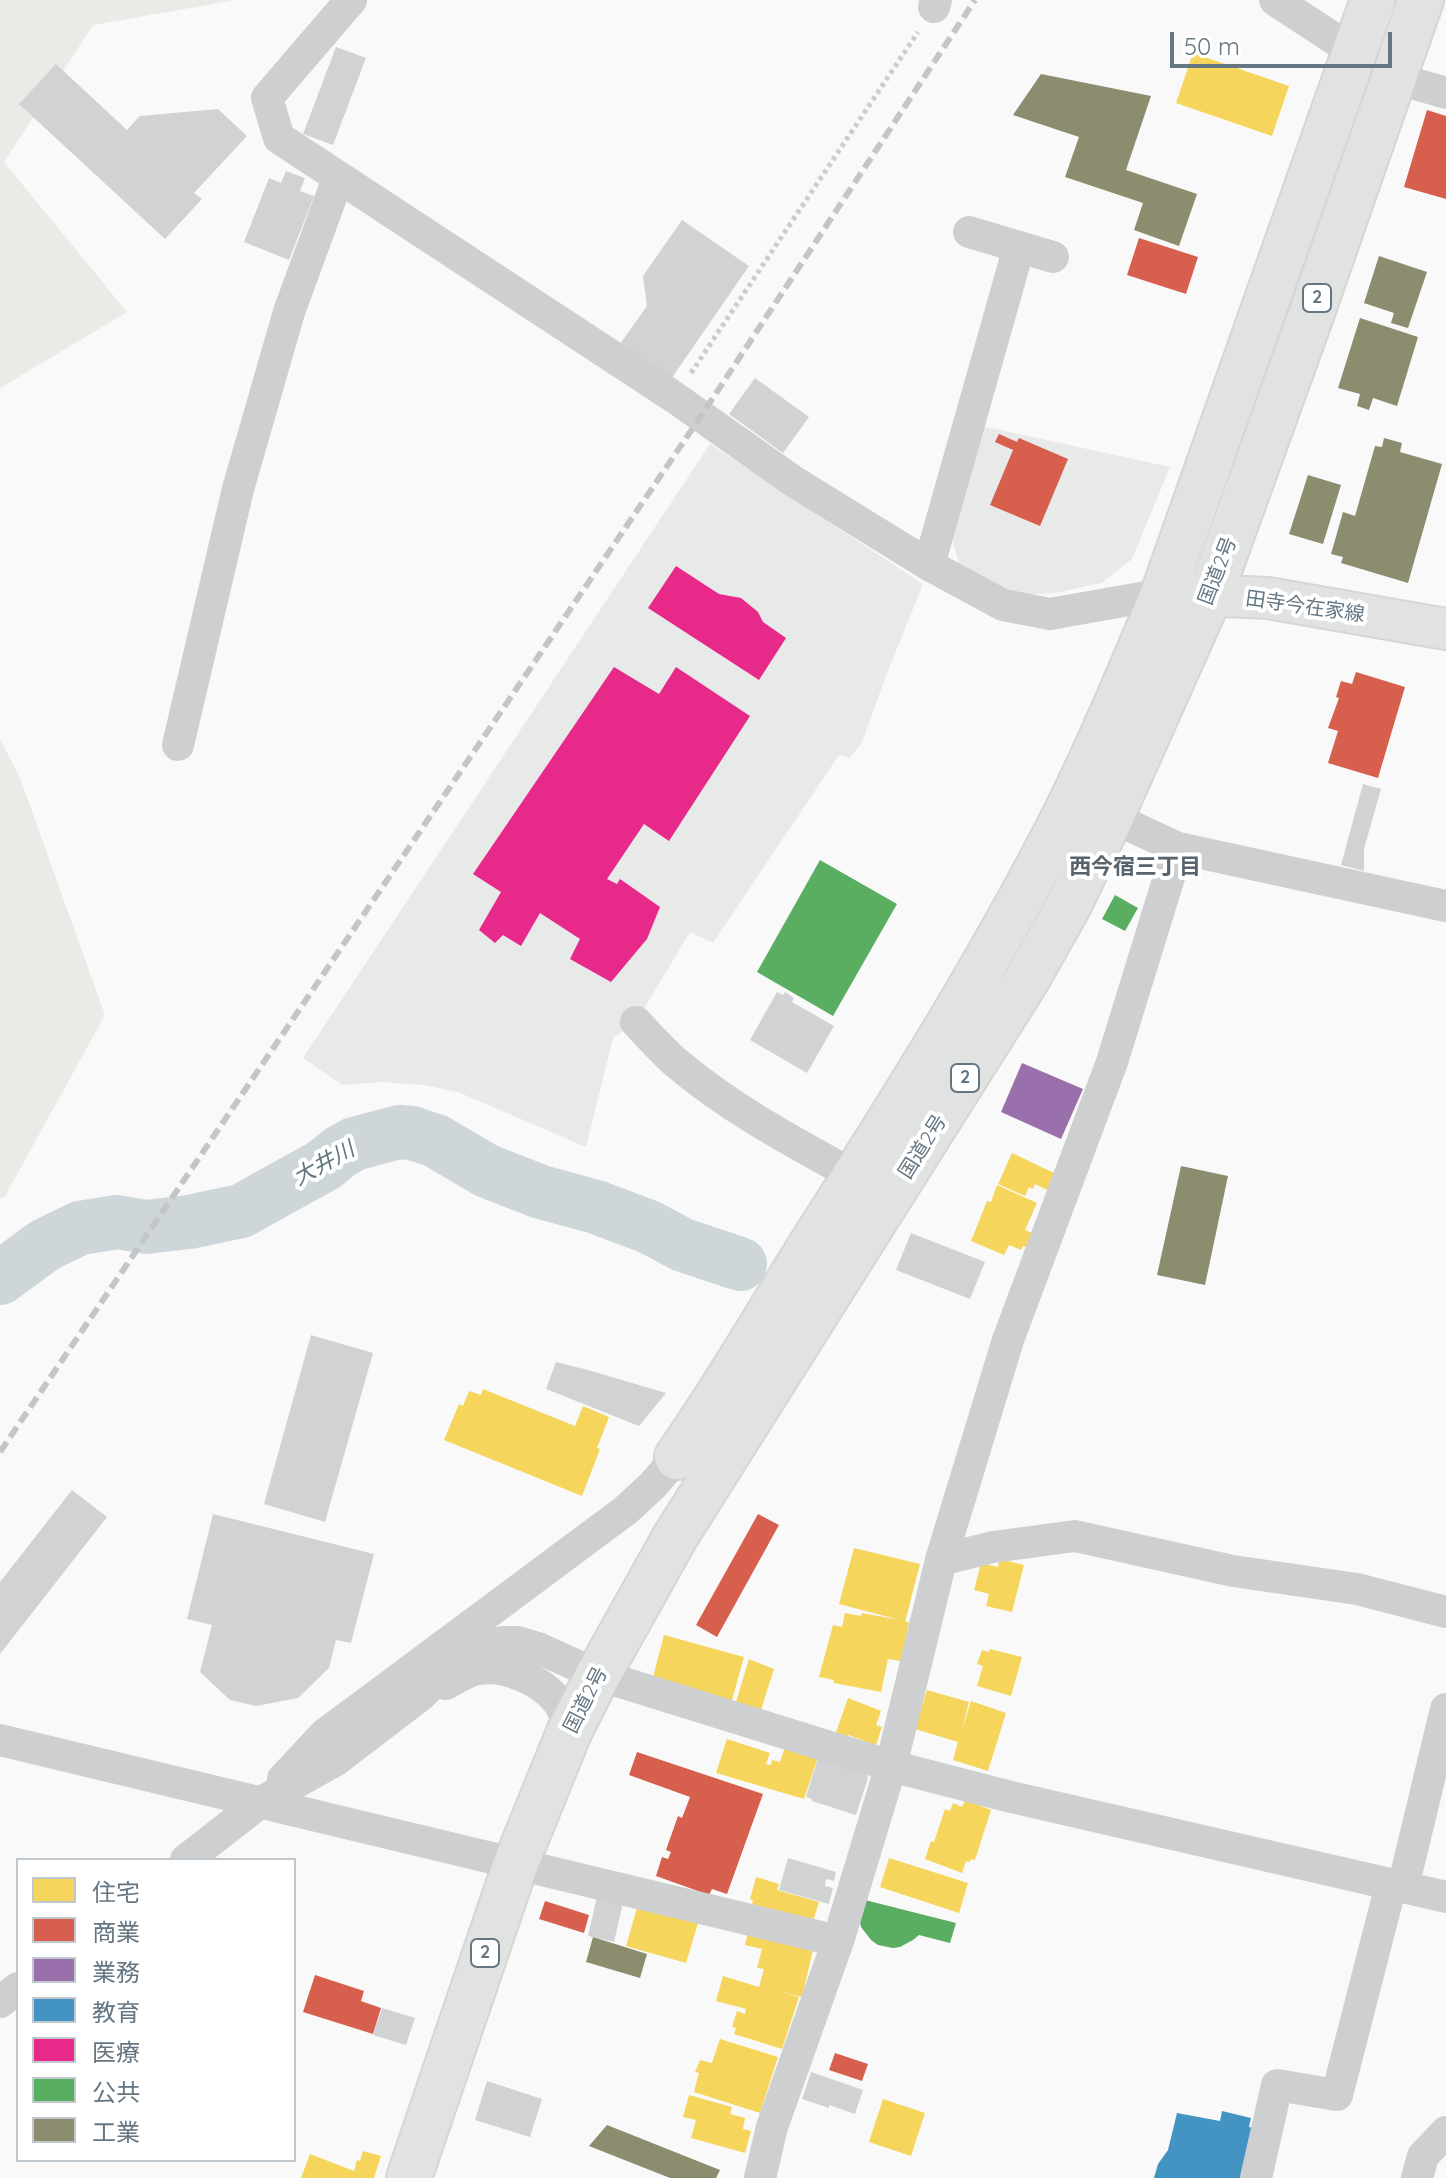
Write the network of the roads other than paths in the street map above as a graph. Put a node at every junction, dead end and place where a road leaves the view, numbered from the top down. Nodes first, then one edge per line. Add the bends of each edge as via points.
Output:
1 (351, 0) edge
2 (1275, 0) edge
3 (1373, 0) edge
4 (1421, 0) edge
5 (1354, 53) junction
6 (1394, 78) junction
7 (1446, 93) edge
8 (338, 178) junction
9 (969, 232) dead end
10 (1019, 247) junction
11 (1053, 257) dead end
12 (929, 565) junction
13 (1163, 594) junction
14 (1210, 595) junction
15 (1446, 629) edge
16 (178, 745) dead end
17 (1111, 817) junction
18 (1178, 848) junction
19 (1446, 906) edge
20 (636, 1022) dead end
21 (855, 1176) junction
22 (677, 1457) joint
23 (941, 1560) junction
24 (1446, 1612) edge
25 (598, 1675) junction
26 (421, 1695) junction
27 (1446, 1709) edge
28 (570, 1730) junction
29 (0, 1740) edge
30 (891, 1766) junction
31 (258, 1804) junction
32 (189, 1858) edge
33 (516, 1863) junction
34 (1397, 1886) junction
35 (1446, 1897) edge
36 (838, 1941) junction
37 (16, 1990) edge
38 (0, 2002) edge
39 (1446, 2132) edge
40 (409, 2178) edge
41 (760, 2178) edge
42 (1256, 2178) edge
43 (1417, 2178) edge

1 - 8 street via 267,98 279,138
2 - 5 street
3 - 5 highway, 国道2号 / 2
4 - 6 highway, 国道2号 / 2
5 - 6 street
5 - 13 highway, 国道2号 / 2
6 - 7 street
6 - 14 highway, 国道2号 / 2
8 - 12 street via 793,481
8 - 16 street via 289,312 238,489
9 - 10 street
10 - 11 street
10 - 12 street
12 - 13 street via 1003,605 1050,614
13 - 14 main road, 田寺今在家線
13 - 21 highway, 国道2号 / 2 via 1065,814 966,997
14 - 15 main road, 田寺今在家線 via 1268,598
14 - 17 highway, 国道2号 / 2
17 - 18 street
17 - 25 highway, 国道2号 / 2 via 1026,981 675,1537
18 - 19 street
18 - 23 street via 1112,1062 1008,1340
20 - 21 street via 721,1098
21 - 22 highway, 国道2号 / 2
22 - 31 street via 626,1510 325,1734
23 - 24 street via 1075,1536 1233,1571 1357,1589
23 - 30 street
25 - 26 street via 538,1648 503,1642 474,1650
25 - 28 highway, 国道2号 / 2
25 - 30 street
26 - 28 street via 471,1671 498,1669 545,1689 556,1699
26 - 31 street via 336,1760
27 - 34 street
28 - 33 highway, 国道2号 / 2
29 - 31 street
30 - 34 street
30 - 36 street
31 - 32 street
31 - 33 street
33 - 36 street
33 - 40 highway, 国道2号 / 2
34 - 35 street
34 - 42 street via 1337,2095 1277,2085
36 - 41 street via 772,2127
37 - 38 street
39 - 43 street via 1423,2156

